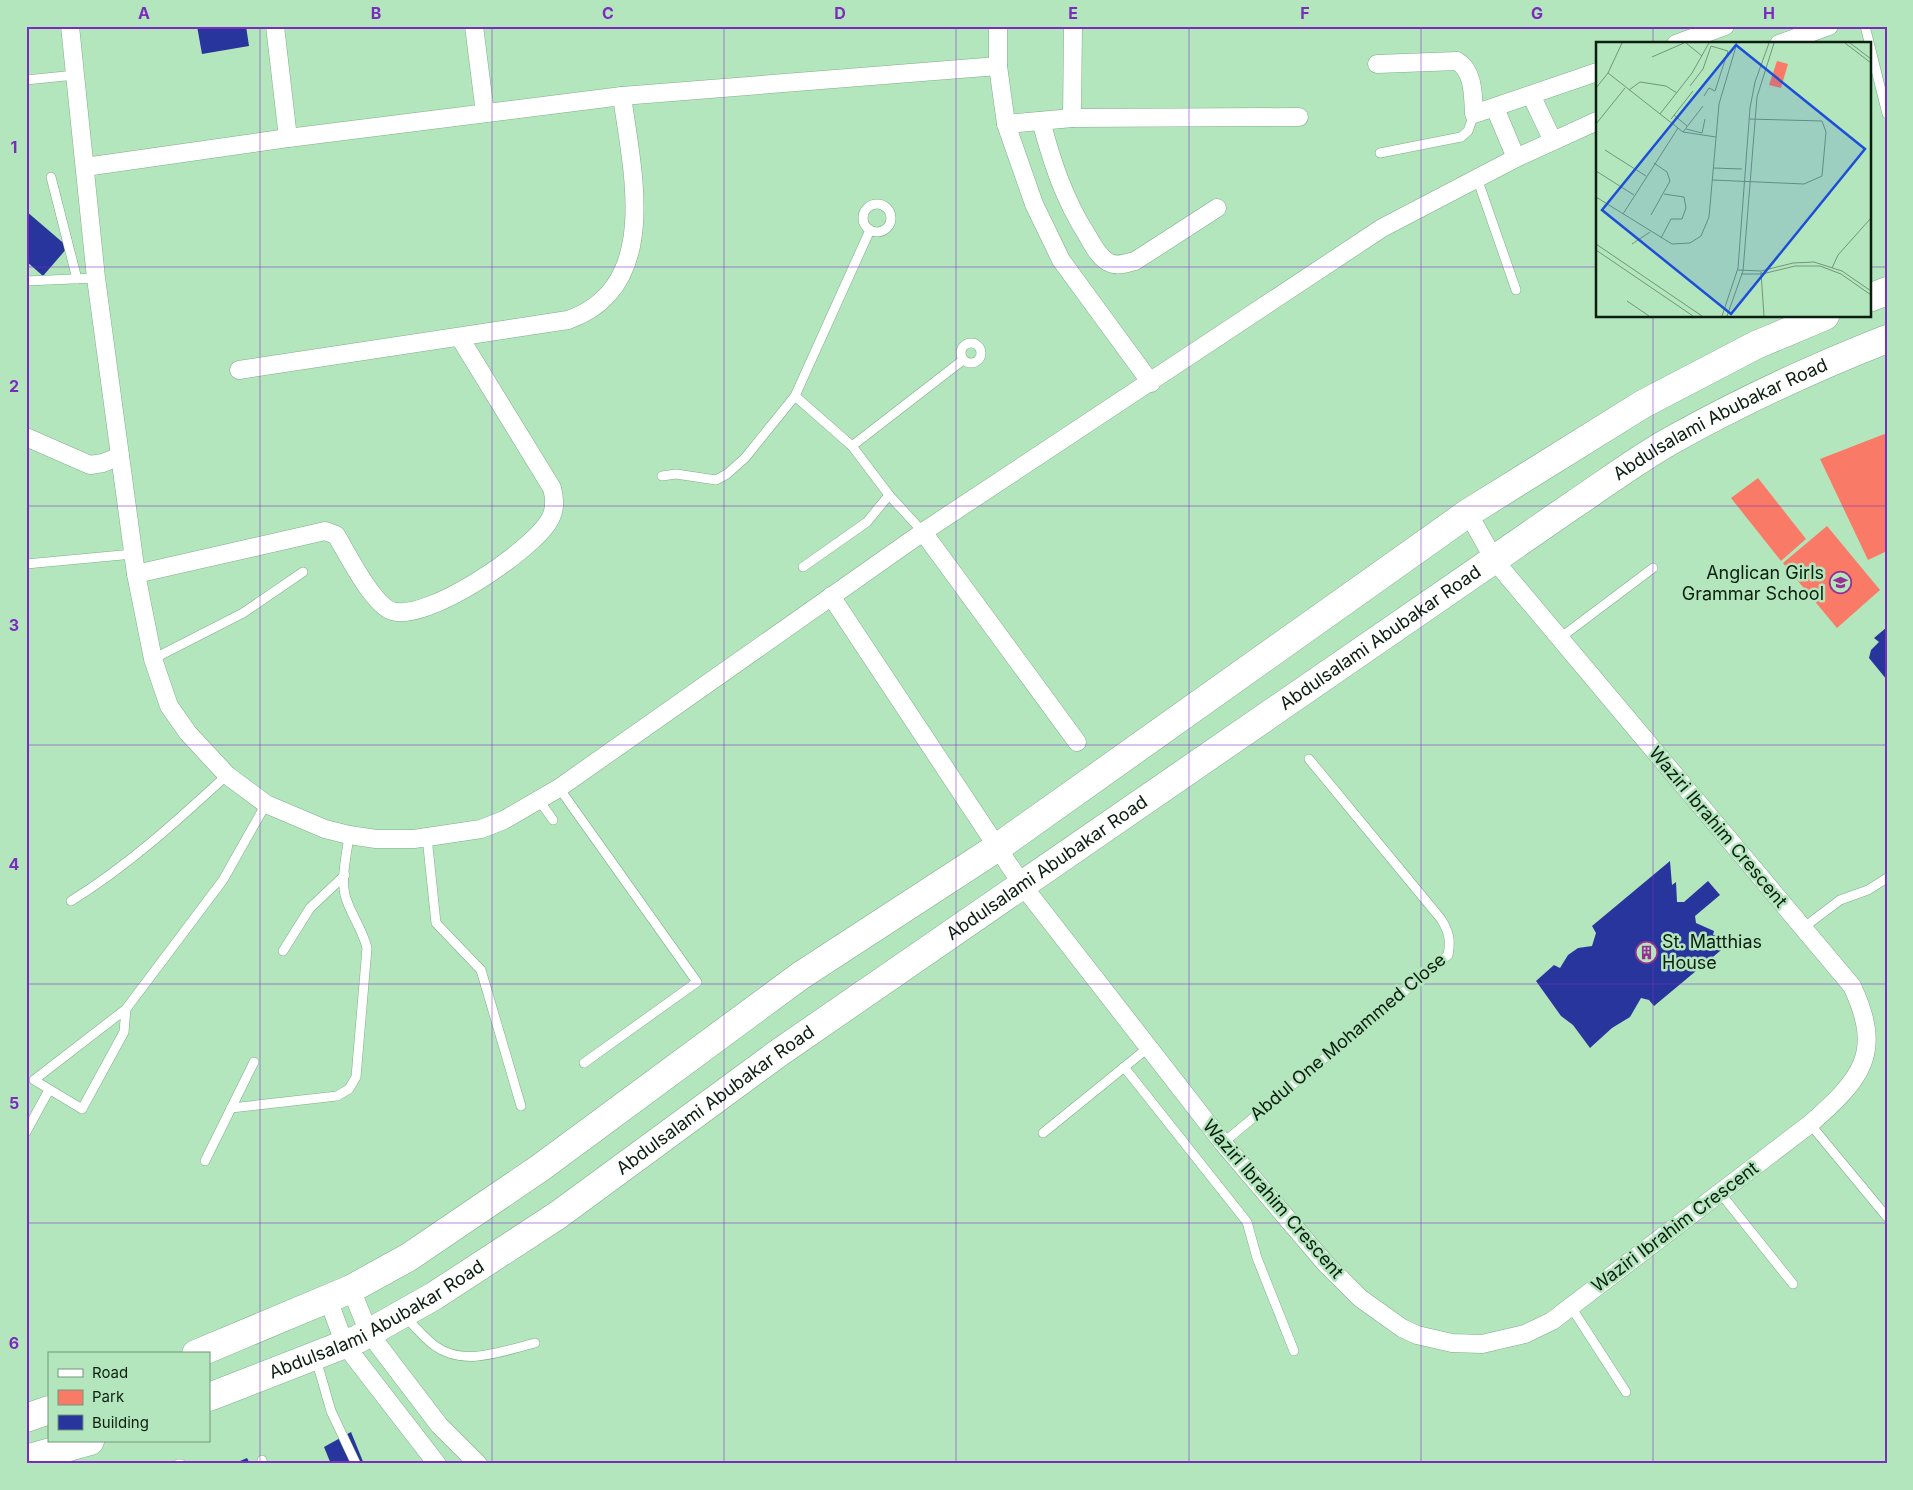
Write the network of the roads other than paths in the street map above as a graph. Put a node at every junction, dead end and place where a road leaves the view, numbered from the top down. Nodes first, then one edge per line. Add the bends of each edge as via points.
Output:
1 (70, 26) edge
2 (275, 26) edge
3 (474, 26) edge
4 (998, 26) edge
5 (1073, 26) edge
6 (1725, 26) edge
7 (1829, 26) edge
8 (1865, 26) edge
9 (1681, 42) edge
10 (1785, 42) edge
11 (1869, 42) edge
12 (1870, 46) edge
13 (1377, 64) dead end
14 (998, 66) junction
15 (1596, 72) edge
16 (75, 75) junction
17 (26, 80) edge
18 (1531, 95) junction
19 (622, 96) junction
20 (1495, 108) junction
21 (485, 113) junction
22 (1474, 114) junction
23 (1887, 114) edge
24 (1299, 117) dead end
25 (1072, 118) junction
26 (1042, 121) junction
27 (1596, 121) edge
28 (1006, 124) junction
29 (288, 138) junction
30 (1553, 141) junction
31 (1380, 153) dead end
32 (1516, 158) junction
33 (85, 167) junction
34 (50, 177) dead end
35 (1477, 178) junction
36 (1217, 208) dead end
37 (870, 230) dead end
38 (96, 278) junction
39 (77, 279) junction
40 (26, 281) edge
41 (1516, 290) dead end
42 (1887, 291) edge
43 (1870, 298) edge
44 (1820, 318) edge
45 (460, 338) junction
46 (1887, 339) edge
47 (963, 360) dead end
48 (239, 370) dead end
49 (1151, 383) junction
50 (795, 396) junction
51 (26, 437) edge
52 (852, 446) junction
53 (120, 456) junction
54 (662, 476) dead end
55 (889, 495) junction
56 (1468, 513) junction
57 (923, 532) junction
58 (133, 554) junction
59 (1495, 561) junction
60 (26, 564) edge
61 (803, 567) dead end
62 (1653, 568) dead end
63 (302, 572) dead end
64 (136, 574) junction
65 (831, 596) junction
66 (1560, 638) junction
67 (152, 660) junction
68 (1077, 742) dead end
69 (1309, 759) dead end
70 (227, 774) junction
71 (559, 788) junction
72 (539, 800) junction
73 (266, 804) junction
74 (553, 820) dead end
75 (349, 835) junction
76 (426, 837) junction
77 (998, 847) junction
78 (345, 875) junction
79 (1887, 878) edge
80 (1024, 886) junction
81 (71, 901) dead end
82 (1803, 928) junction
83 (283, 951) dead end
84 (126, 1009) junction
85 (1149, 1047) junction
86 (254, 1062) dead end
87 (584, 1063) dead end
88 (1124, 1067) junction
89 (49, 1090) junction
90 (521, 1106) dead end
91 (231, 1108) junction
92 (1810, 1124) junction
93 (26, 1132) edge
94 (1044, 1133) dead end
95 (1223, 1143) junction
96 (205, 1161) dead end
97 (1721, 1194) junction
98 (1887, 1216) edge
99 (1793, 1284) dead end
100 (339, 1294) junction
101 (1571, 1306) junction
102 (402, 1314) junction
103 (357, 1339) junction
104 (536, 1343) dead end
105 (201, 1352) edge
106 (1294, 1352) dead end
107 (316, 1356) junction
108 (1626, 1392) dead end
109 (210, 1397) edge
110 (48, 1410) edge
111 (26, 1418) edge
112 (86, 1442) edge
113 (26, 1459) edge
114 (472, 1462) edge
115 (434, 1463) edge
116 (356, 1464) edge

1 - 16 street
2 - 29 street
3 - 21 street
4 - 14 street
5 - 25 street
6 - 9 street
7 - 10 street
8 - 11 lane
12 - 23 lane
13 - 22 street via 1457,61 1465,65
14 - 19 street
14 - 28 street
15 - 18 street
16 - 17 lane
16 - 33 street
18 - 20 street
18 - 30 street
19 - 21 street
19 - 45 street via 636,202 633,242 613,292 588,313 568,320
20 - 22 street
20 - 32 street
21 - 29 street
22 - 31 lane via 1468,131 1461,137
24 - 25 street
25 - 26 street
26 - 28 street
26 - 36 street via 1054,167 1070,209 1094,247 1108,262 1120,265 1135,261
27 - 30 street
28 - 49 street via 1034,204 1061,260
29 - 33 street
30 - 32 street
32 - 35 street
33 - 38 street
34 - 39 lane
35 - 41 lane
35 - 49 street via 1382,228
37 - 50 lane
38 - 39 lane
38 - 53 street
39 - 40 lane
42 - 43 main road
44 - 56 main road, Abdulsalami Abubakar Road via 1756,345 1643,404
45 - 48 street
45 - 64 street via 552,488 555,498 550,520 542,531 486,577 426,608 406,613 390,610 374,596 336,535 325,531
46 - 59 main road, Abdulsalami Abubakar Road via 1790,379 1670,441
47 - 52 lane
49 - 57 street
50 - 52 lane
50 - 54 lane via 745,458 727,474 711,480 676,474
51 - 53 street via 90,465
52 - 55 lane
53 - 58 street
55 - 57 lane
55 - 61 lane via 867,522
56 - 59 street, Waziri Ibrahim Crescent
56 - 77 main road, Abdulsalami Abubakar Road
57 - 65 street
57 - 68 street
58 - 60 lane
58 - 64 street
59 - 66 street, Waziri Ibrahim Crescent
59 - 80 main road, Abdulsalami Abubakar Road
62 - 66 lane
63 - 67 lane via 243,614
64 - 67 street
65 - 71 street
65 - 77 street, Waziri Ibrahim Crescent
66 - 82 street, Waziri Ibrahim Crescent
67 - 70 street via 169,706 188,733
69 - 95 lane, Abdul One Mohammed Close via 1441,919 1448,931 1448,955
70 - 73 street
70 - 81 lane via 160,836 103,881
71 - 72 street
71 - 87 lane via 696,982
72 - 74 lane
72 - 76 street via 481,829
73 - 75 street via 325,829
73 - 84 lane via 223,880
75 - 76 street via 376,839
75 - 78 lane
76 - 90 lane via 436,923 481,970
77 - 80 street, Waziri Ibrahim Crescent
77 - 100 main road, Abdulsalami Abubakar Road via 800,976 523,1179 409,1257
78 - 83 lane via 310,908
78 - 91 lane via 346,900 364,934 367,948 356,1077 349,1089 338,1096
79 - 82 lane via 1868,890 1840,900
80 - 85 street, Waziri Ibrahim Crescent
80 - 102 main road, Abdulsalami Abubakar Road via 780,1052 558,1215
82 - 92 street, Waziri Ibrahim Crescent via 1852,986 1864,1011 1868,1036 1861,1068 1844,1094
84 - 89 lane via 34,1080
84 - 89 lane via 124,1032 82,1109
85 - 88 lane
85 - 95 street, Waziri Ibrahim Crescent
86 - 91 lane
88 - 94 lane
88 - 106 lane via 1247,1222 1257,1258
89 - 93 lane
91 - 96 lane
92 - 97 street, Waziri Ibrahim Crescent
92 - 98 lane
95 - 101 street, Waziri Ibrahim Crescent via 1325,1263 1360,1298 1402,1328 1452,1343 1482,1344 1525,1334 1552,1321
97 - 99 lane
97 - 101 street, Waziri Ibrahim Crescent
100 - 103 street
100 - 103 street
100 - 105 main road, Abdulsalami Abubakar Road
101 - 108 lane
102 - 103 main road, Abdulsalami Abubakar Road
102 - 104 lane via 434,1346 468,1358
103 - 107 main road, Abdulsalami Abubakar Road
103 - 114 street
103 - 115 street
107 - 109 main road, Abdulsalami Abubakar Road
107 - 116 lane via 331,1411
110 - 111 main road
112 - 113 main road

